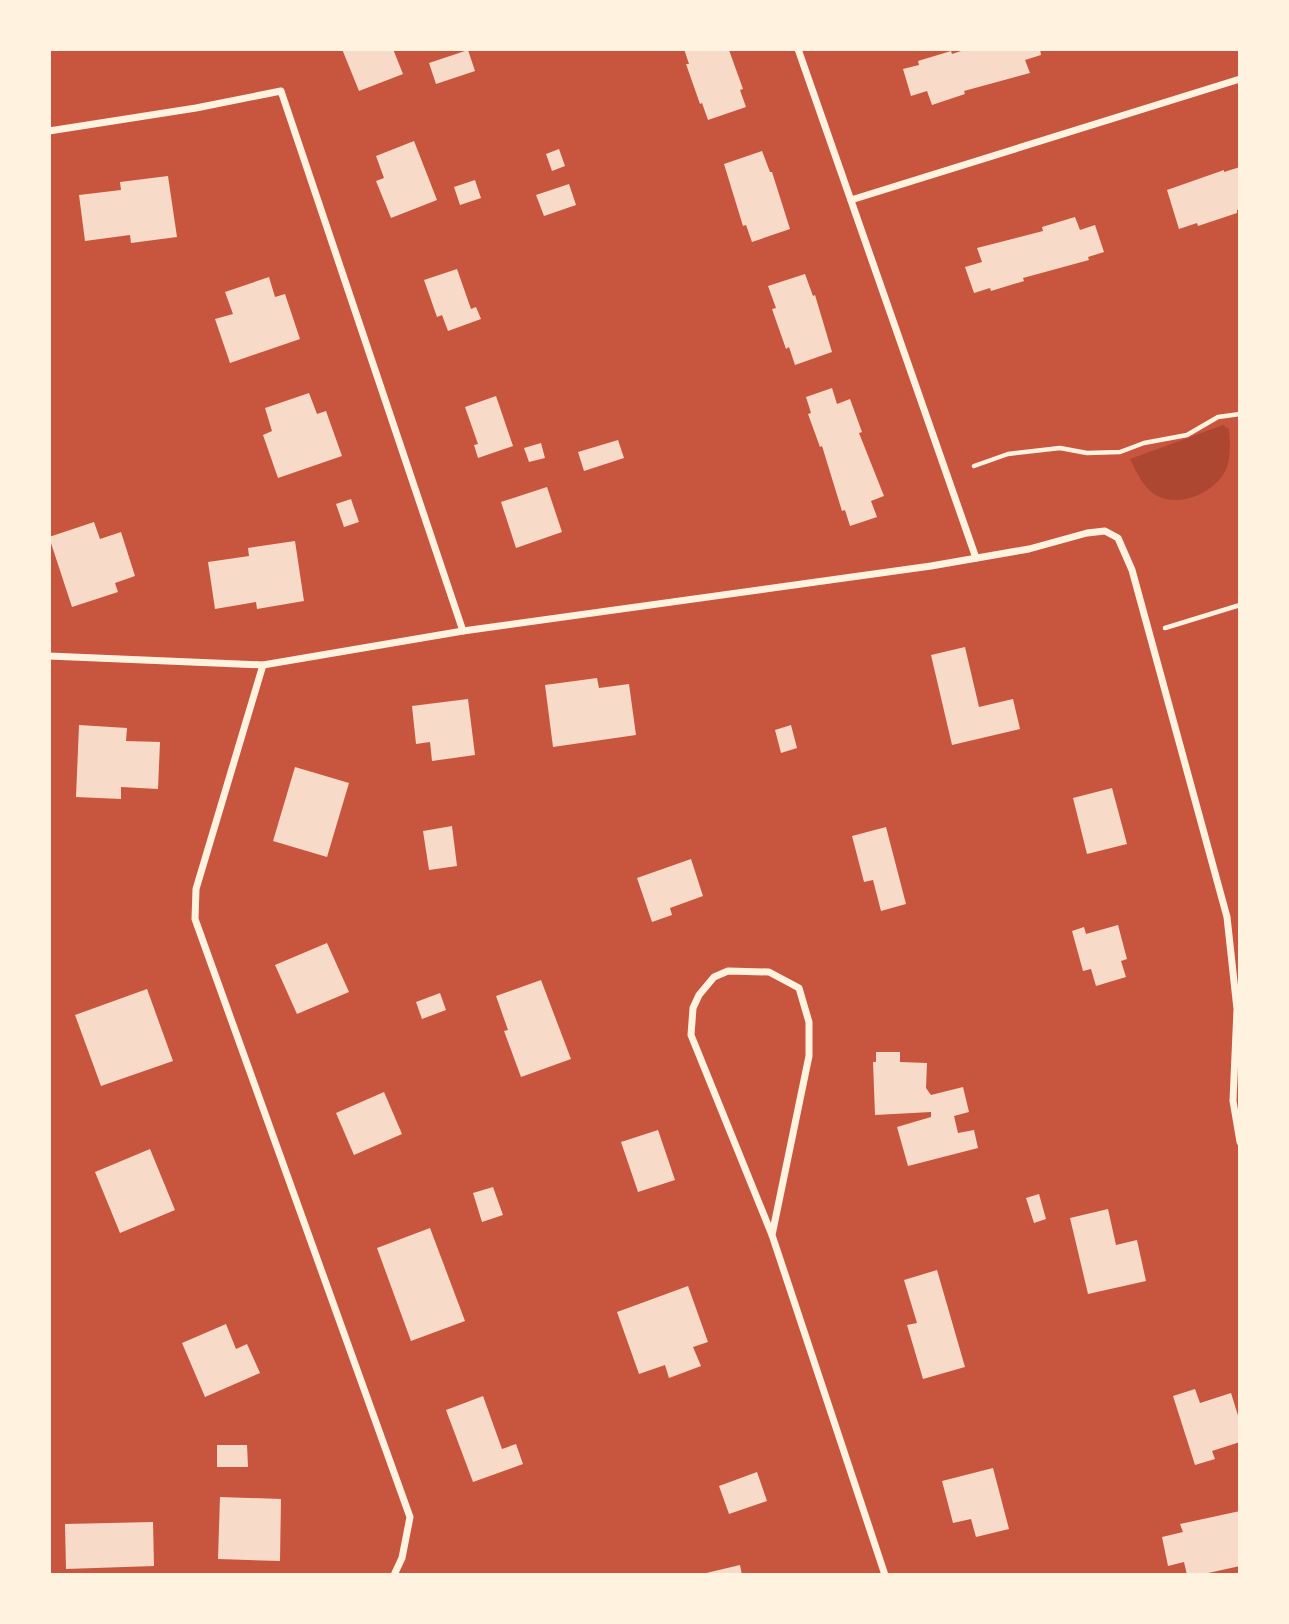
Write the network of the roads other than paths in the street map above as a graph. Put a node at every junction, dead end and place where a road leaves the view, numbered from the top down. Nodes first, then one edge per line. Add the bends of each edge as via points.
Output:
1 (798, 49) edge
2 (1240, 79) edge
3 (49, 131) edge
4 (851, 200) junction
5 (976, 558) junction
6 (463, 631) junction
7 (49, 656) edge
8 (263, 665) junction
9 (1240, 1142) edge
10 (772, 1235) junction
11 (394, 1575) edge
12 (885, 1575) edge

1 - 4 street
2 - 4 street
3 - 6 street via 281,91
4 - 5 street
5 - 6 street
5 - 9 street via 1087,533 1105,531 1118,538 1132,570 1227,918 1237,1009 1233,1101
6 - 8 street
7 - 8 street
8 - 11 street via 196,889 195,919 410,1517
10 - 10 street via 809,1056 809,1022 799,988 769,972 728,971 715,977 699,995 691,1035
10 - 12 street

